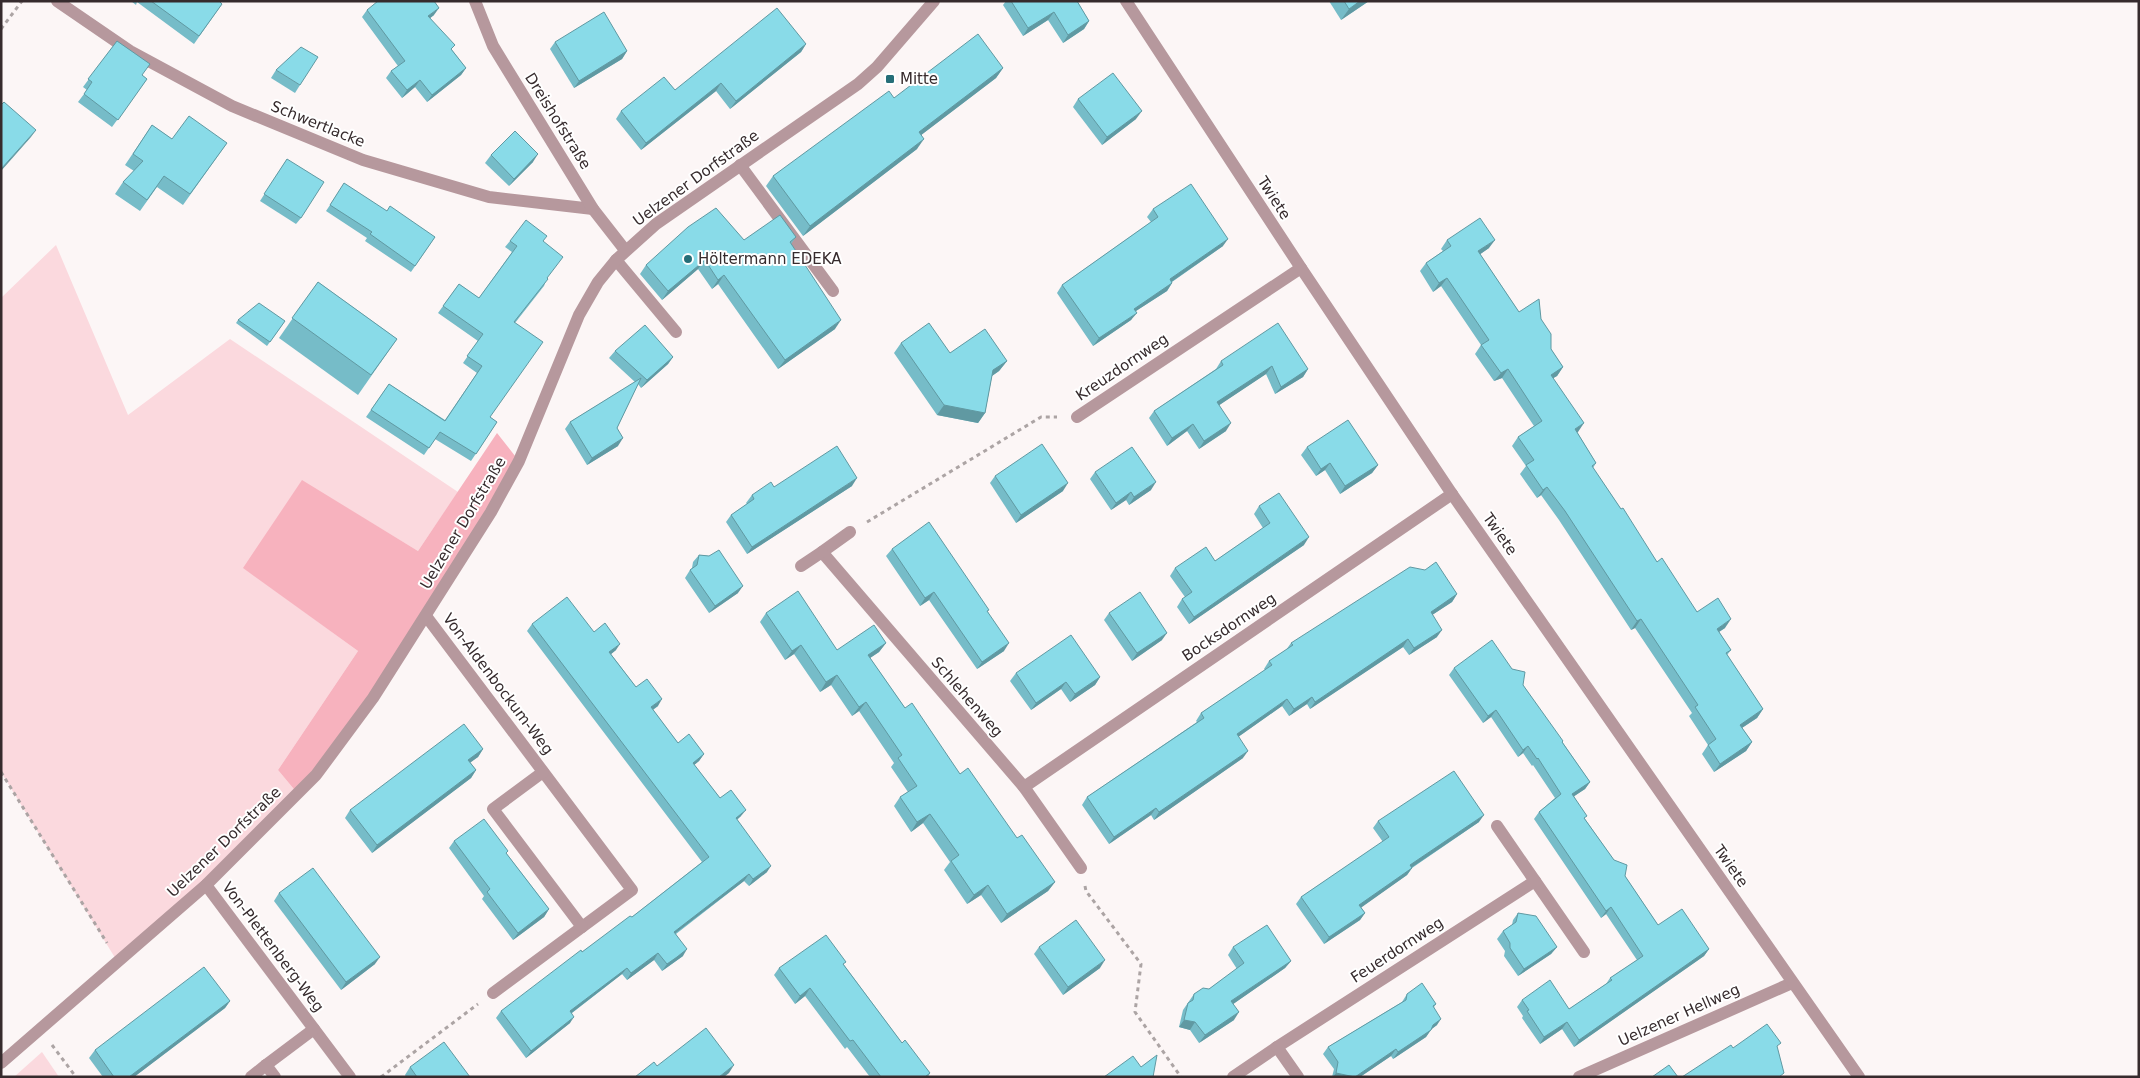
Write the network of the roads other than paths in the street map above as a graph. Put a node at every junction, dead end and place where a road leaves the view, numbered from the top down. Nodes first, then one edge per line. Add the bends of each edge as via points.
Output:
1 (57, 1) edge
2 (475, 1) edge
3 (934, 1) edge
4 (1126, 1) edge
5 (740, 165) junction
6 (593, 209) junction
7 (625, 250) junction
8 (616, 260) junction
9 (1301, 268) junction
10 (833, 291) dead end
11 (676, 332) dead end
12 (1077, 417) road end
13 (1452, 494) junction
14 (850, 532) road end
15 (822, 552) junction
16 (801, 566) dead end
17 (426, 616) junction
18 (543, 772) junction
19 (1024, 788) junction
20 (1497, 826) dead end
21 (1081, 868) road end
22 (1535, 881) junction
23 (206, 885) junction
24 (582, 927) junction
25 (1584, 952) dead end
26 (1792, 983) junction
27 (493, 993) road end
28 (314, 1029) junction
29 (1277, 1047) junction
30 (1, 1063) edge
31 (266, 1065) junction
32 (251, 1077) edge
33 (275, 1077) edge
34 (350, 1077) edge
35 (1233, 1077) edge
36 (1298, 1077) edge
37 (1579, 1077) edge
38 (1859, 1077) edge

1 - 6 street, Schwertlacke via 130,51 232,106 363,160 489,197
2 - 6 street, Dreishofstraße via 493,46
3 - 5 street, Uelzener Dorfstraße via 877,67 858,84
4 - 9 street, Twiete
5 - 7 street, Uelzener Dorfstraße
5 - 10 street
6 - 7 street, Dreishofstraße
7 - 8 street, Uelzener Dorfstraße
8 - 11 street
8 - 17 street, Uelzener Dorfstraße via 598,282 579,315 519,460 491,512
9 - 12 street, Kreuzdornweg
9 - 13 street, Twiete
13 - 19 street, Bocksdornweg
13 - 26 street, Twiete
14 - 15 street
15 - 16 street
15 - 19 street, Schlehenweg
17 - 18 street, Von-Aldenbockum-Weg
17 - 23 street, Uelzener Dorfstraße via 373,698 316,776
18 - 24 street, Von-Aldenbockum-Weg via 632,890
18 - 24 street, Von-Aldenbockum-Weg via 493,809
19 - 21 street, Schlehenweg
20 - 22 street
22 - 25 street
22 - 29 street, Feuerdornweg
23 - 28 street, Von-Plettenberg-Weg
23 - 30 street, Uelzener Dorfstraße
24 - 27 street, Von-Aldenbockum-Weg
26 - 37 street, Uelzener Hellweg
26 - 38 street, Twiete
28 - 31 street, Von-Plettenberg-Weg
28 - 34 street, Von-Plettenberg-Weg
29 - 35 street, Feuerdornweg
29 - 36 street
31 - 32 street, Von-Plettenberg-Weg
31 - 33 street

